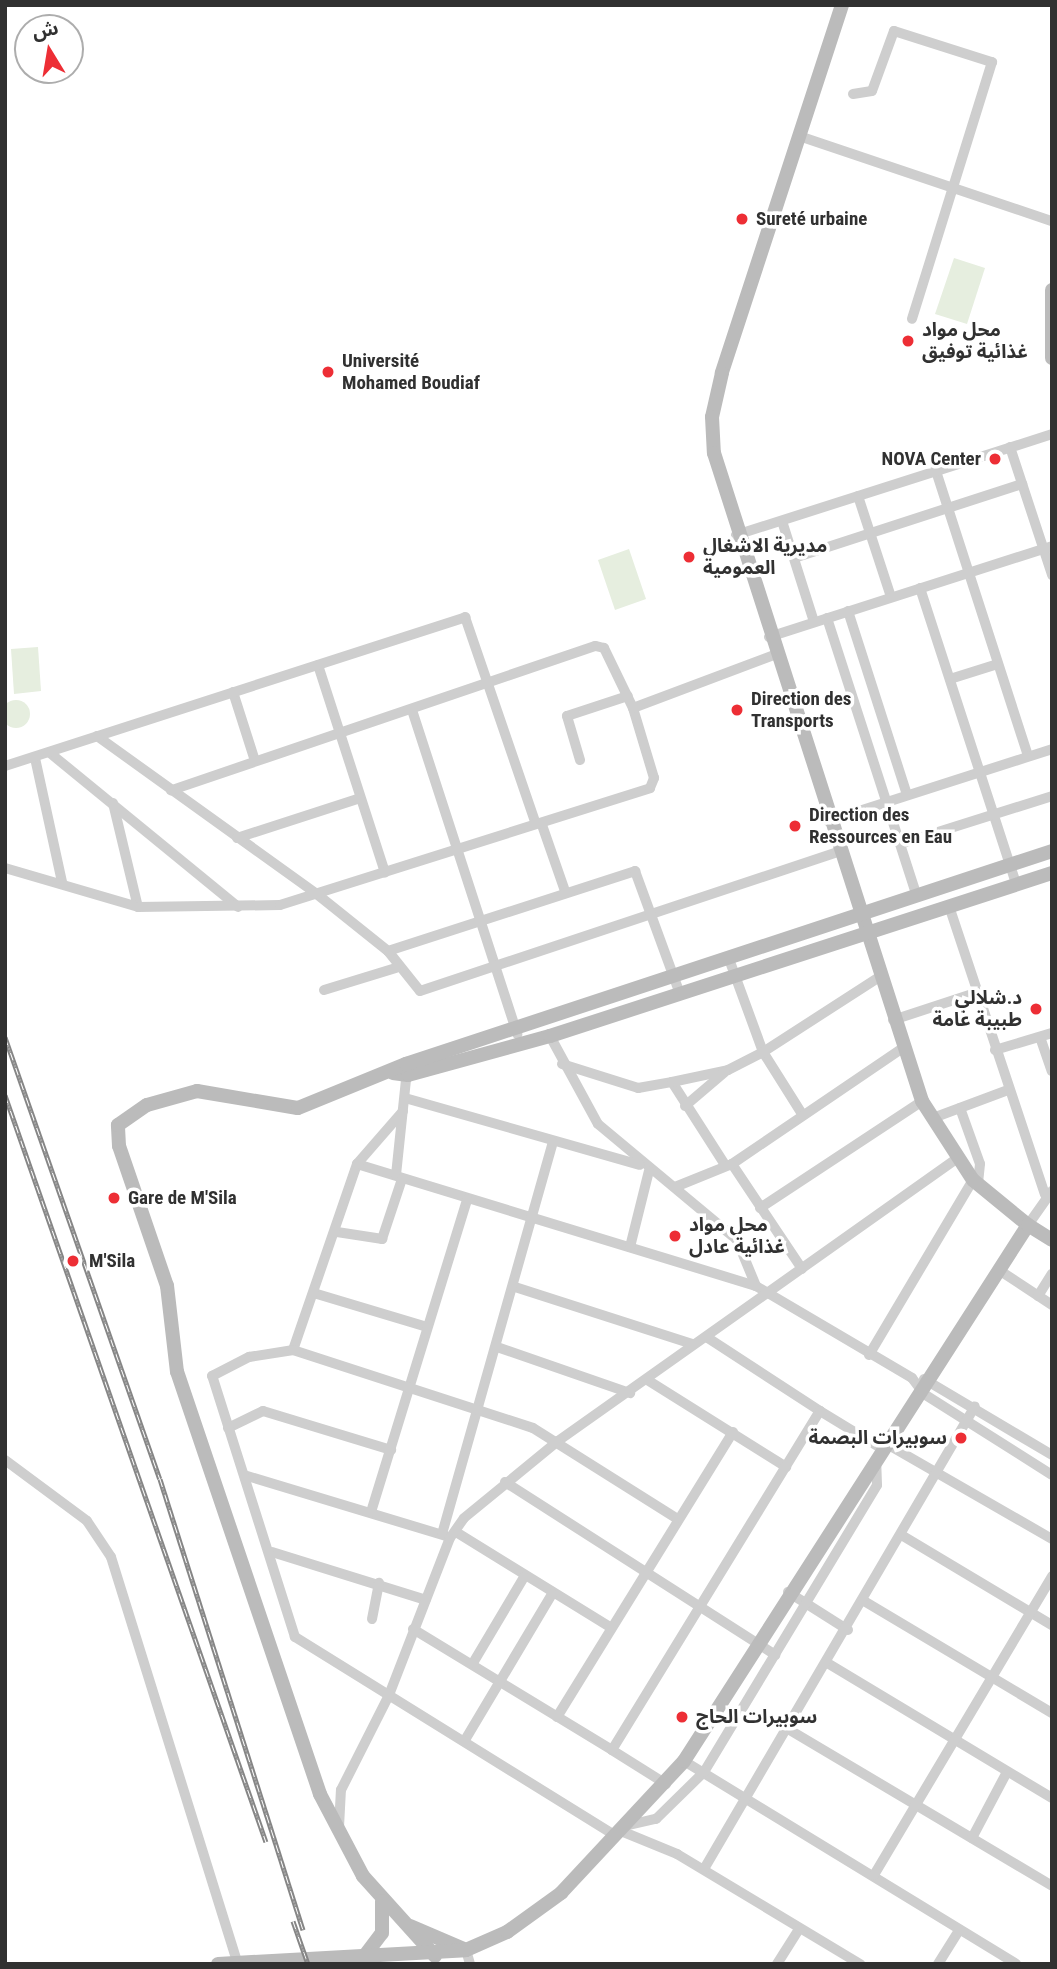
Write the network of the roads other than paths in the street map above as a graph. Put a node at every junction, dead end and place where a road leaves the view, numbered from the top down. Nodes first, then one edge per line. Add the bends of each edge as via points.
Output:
1 (842, 5) edge
2 (853, 94) dead end
3 (799, 136) junction
4 (953, 184) junction
5 (1052, 220) edge
6 (1052, 290) edge
7 (912, 319) dead end
8 (1052, 358) edge
9 (1052, 434) edge
10 (1010, 447) junction
11 (936, 471) junction
12 (1023, 484) junction
13 (858, 496) junction
14 (948, 508) junction
15 (782, 521) junction
16 (870, 533) junction
17 (735, 536) junction
18 (1047, 547) edge
19 (794, 558) junction
20 (968, 572) junction
21 (1052, 575) edge
22 (920, 588) junction
23 (891, 597) junction
24 (848, 611) junction
25 (827, 618) junction
26 (814, 622) junction
27 (768, 637) junction
28 (774, 655) junction
29 (998, 664) junction
30 (318, 665) junction
31 (950, 679) junction
32 (492, 685) junction
33 (233, 692) junction
34 (628, 696) junction
35 (633, 708) junction
36 (412, 710) junction
37 (340, 733) junction
38 (97, 736) junction
39 (1052, 749) edge
40 (50, 753) junction
41 (1028, 756) junction
42 (35, 758) junction
43 (254, 758) junction
44 (580, 760) dead end
45 (5, 766) edge
46 (980, 772) junction
47 (171, 790) junction
48 (907, 795) junction
49 (1052, 796) edge
50 (360, 798) junction
51 (113, 802) junction
52 (886, 802) junction
53 (993, 814) junction
54 (828, 821) junction
55 (538, 823) junction
56 (237, 838) junction
57 (900, 844) junction
58 (459, 849) junction
59 (838, 852) junction
60 (1052, 852) edge
61 (1010, 866) junction
62 (5, 868) edge
63 (386, 872) junction
64 (1052, 873) edge
65 (62, 882) junction
66 (1016, 884) junction
67 (565, 891) junction
68 (318, 895) junction
69 (917, 897) junction
70 (138, 906) junction
71 (950, 906) junction
72 (238, 907) junction
73 (861, 915) junction
74 (480, 917) junction
75 (655, 918) junction
76 (865, 933) junction
77 (388, 951) junction
78 (729, 959) junction
79 (397, 968) junction
80 (496, 968) junction
81 (673, 976) junction
82 (735, 977) junction
83 (878, 978) junction
84 (324, 990) dead end
85 (978, 992) junction
86 (680, 994) junction
87 (893, 1020) junction
88 (515, 1030) junction
89 (1052, 1033) edge
90 (550, 1036) junction
91 (1040, 1037) junction
92 (522, 1044) junction
93 (901, 1049) junction
94 (995, 1050) junction
95 (763, 1052) junction
96 (562, 1064) junction
97 (728, 1070) junction
98 (402, 1071) junction
99 (1052, 1071) edge
100 (672, 1082) junction
101 (1008, 1090) junction
102 (405, 1098) junction
103 (922, 1101) junction
104 (685, 1106) junction
105 (960, 1108) junction
106 (404, 1111) junction
107 (802, 1114) junction
108 (933, 1118) junction
109 (553, 1142) junction
110 (957, 1159) junction
111 (357, 1164) junction
112 (728, 1164) junction
113 (645, 1168) junction
114 (399, 1177) junction
115 (976, 1182) junction
116 (675, 1187) junction
117 (1048, 1193) edge
118 (467, 1199) junction
119 (760, 1208) junction
120 (535, 1218) junction
121 (1028, 1226) junction
122 (337, 1232) junction
123 (1052, 1240) edge
124 (629, 1247) junction
125 (747, 1261) junction
126 (802, 1269) junction
127 (1002, 1272) junction
128 (1052, 1274) edge
129 (738, 1283) junction
130 (756, 1286) junction
131 (515, 1287) junction
132 (317, 1294) junction
133 (769, 1294) junction
134 (1038, 1296) junction
135 (1052, 1305) edge
136 (427, 1326) junction
137 (708, 1338) junction
138 (693, 1344) junction
139 (497, 1348) junction
140 (293, 1350) junction
141 (869, 1354) junction
142 (912, 1378) junction
143 (933, 1379) junction
144 (649, 1381) junction
145 (409, 1387) junction
146 (630, 1393) junction
147 (924, 1394) junction
148 (975, 1406) junction
149 (477, 1409) junction
150 (820, 1410) junction
151 (970, 1422) junction
152 (228, 1428) junction
153 (733, 1432) junction
154 (558, 1441) junction
155 (391, 1450) junction
156 (884, 1452) junction
157 (1052, 1455) edge
158 (5, 1460) edge
159 (786, 1467) junction
160 (939, 1474) junction
161 (244, 1475) junction
162 (1052, 1475) edge
163 (505, 1482) junction
164 (371, 1512) junction
165 (676, 1518) junction
166 (833, 1524) junction
167 (850, 1533) junction
168 (449, 1535) junction
169 (904, 1536) junction
170 (1052, 1539) edge
171 (272, 1552) junction
172 (643, 1574) junction
173 (1052, 1576) edge
174 (524, 1577) junction
175 (379, 1583) junction
176 (789, 1592) junction
177 (552, 1594) junction
178 (426, 1600) junction
179 (864, 1601) junction
180 (806, 1604) junction
181 (697, 1608) junction
182 (1031, 1612) junction
183 (372, 1619) dead end
184 (1052, 1625) edge
185 (610, 1627) junction
186 (413, 1629) junction
187 (848, 1630) junction
188 (756, 1645) junction
189 (775, 1655) junction
190 (473, 1663) junction
191 (829, 1664) junction
192 (745, 1666) junction
193 (992, 1676) junction
194 (761, 1678) junction
195 (498, 1682) junction
196 (390, 1695) junction
197 (1052, 1713) edge
198 (557, 1717) junction
199 (788, 1729) junction
200 (953, 1739) junction
201 (465, 1740) junction
202 (612, 1750) junction
203 (684, 1761) junction
204 (704, 1772) junction
205 (1007, 1772) junction
206 (666, 1784) junction
207 (341, 1790) junction
208 (320, 1794) junction
209 (1052, 1798) edge
210 (744, 1799) junction
211 (915, 1804) junction
212 (622, 1831) junction
213 (339, 1833) junction
214 (972, 1838) junction
215 (705, 1869) junction
216 (874, 1875) junction
217 (1052, 1886) edge
218 (382, 1899) junction
219 (398, 1919) junction
220 (799, 1929) junction
221 (959, 1930) junction
222 (468, 1957) edge
223 (363, 1958) junction
224 (439, 1960) edge
225 (236, 1962) edge
226 (218, 1964) edge
227 (777, 1964) edge
228 (860, 1964) edge
229 (938, 1964) edge
230 (1016, 1964) edge

1 - 3 main road
2 - 4 street via 872,91 894,31 987,58 992,74
3 - 4 street
3 - 17 main road via 712,417 718,478
4 - 5 street
4 - 7 street
6 - 8 main road
9 - 10 street
10 - 11 street
10 - 12 street
11 - 13 street
11 - 14 street
12 - 14 street
12 - 18 street
13 - 15 street
13 - 16 street
14 - 16 street
14 - 20 street
15 - 17 street
15 - 19 street
16 - 19 street
16 - 23 street
17 - 27 main road
18 - 20 street
18 - 21 street
19 - 26 street
20 - 22 street
20 - 29 street
22 - 23 street
22 - 31 street
23 - 24 street
24 - 25 street
24 - 48 street
25 - 26 street
25 - 52 street
26 - 27 street
27 - 28 main road
28 - 35 street
28 - 54 main road
29 - 31 street
29 - 41 street
30 - 32 street via 465,617
30 - 33 street
30 - 37 street
31 - 46 street
32 - 34 street via 601,646
32 - 36 street
32 - 55 street
33 - 38 street
33 - 43 street
34 - 35 street
34 - 44 street via 567,716
35 - 55 street via 654,778 650,788
36 - 37 street
36 - 58 street
37 - 43 street
37 - 50 street
38 - 40 street
38 - 47 street
39 - 41 street
40 - 42 street
40 - 51 street
41 - 46 street
42 - 45 street
42 - 65 street
43 - 47 street
46 - 48 street
46 - 53 street
47 - 56 street
48 - 52 street
49 - 53 street
50 - 56 street
50 - 63 street
51 - 70 street
51 - 72 street
52 - 54 street
52 - 57 street
53 - 57 street
53 - 61 street
54 - 59 main road
55 - 58 street
55 - 67 street
56 - 68 street
57 - 69 street
58 - 63 street
58 - 74 street
59 - 73 main road
59 - 75 street
60 - 61 main road
61 - 66 street
61 - 69 main road
62 - 65 street
63 - 68 street
64 - 66 main road
65 - 70 street
66 - 71 main road
67 - 74 street
67 - 75 street via 640,872
68 - 72 street
68 - 77 street
69 - 73 main road
70 - 72 street
71 - 76 main road
71 - 85 street
73 - 76 main road
73 - 78 main road
74 - 77 street
74 - 80 street
75 - 80 street
75 - 81 street
76 - 82 main road
76 - 83 main road
77 - 79 street
78 - 81 main road
78 - 82 street
79 - 80 street via 420,991
79 - 84 street
80 - 88 street
81 - 86 street
81 - 88 main road
82 - 86 main road
82 - 95 street
83 - 87 main road
83 - 95 street
85 - 87 street
85 - 94 street
86 - 90 main road
87 - 93 main road
88 - 92 street
88 - 98 main road
89 - 91 street
90 - 92 main road
90 - 96 street
91 - 94 street
91 - 99 street
92 - 98 main road
93 - 103 main road
93 - 107 street
94 - 101 street
95 - 97 street
95 - 107 street
96 - 100 street via 638,1088
96 - 113 street via 598,1124
97 - 100 street
97 - 104 street
98 - 102 street
98 - 208 main road via 284,1111 197,1091 148,1105 118,1125 119,1146 167,1286 177,1372
100 - 104 street
101 - 105 street
101 - 117 street
102 - 106 street
102 - 109 street
103 - 108 main road
103 - 119 street
104 - 112 street
105 - 108 street
105 - 115 street via 980,1164
106 - 111 street
106 - 114 street
107 - 112 street
108 - 110 main road
109 - 113 street
109 - 120 street
110 - 115 main road
110 - 126 street
111 - 114 street
111 - 122 street
112 - 116 street
112 - 119 street
113 - 116 street
113 - 124 street
114 - 118 street
114 - 122 street via 382,1240
115 - 121 main road
115 - 141 street
116 - 125 street via 737,1240
117 - 121 street
118 - 120 street
118 - 136 street
119 - 126 street
120 - 124 street
120 - 131 street
121 - 123 main road
121 - 127 main road
122 - 132 street
124 - 129 street
125 - 129 street
125 - 130 street
126 - 133 street
127 - 134 street
127 - 143 main road
128 - 134 street
129 - 130 street
130 - 133 street
131 - 138 street
131 - 139 street
132 - 136 street
132 - 140 street
133 - 137 street
133 - 141 street
134 - 135 street
136 - 145 street
137 - 138 street
137 - 150 street
138 - 144 street
139 - 146 street
139 - 149 street
140 - 145 street
140 - 152 street via 215,1371 214,1393
141 - 142 street
142 - 143 street
142 - 147 street
143 - 147 main road
143 - 148 street
144 - 146 street
144 - 153 street
145 - 149 street
145 - 155 street
146 - 154 street
147 - 151 street
147 - 156 main road
148 - 151 street
148 - 157 street
149 - 154 street
149 - 168 street
150 - 156 street
150 - 159 street
151 - 160 street
151 - 162 street
152 - 155 street via 263,1411
152 - 161 street
153 - 159 street
153 - 165 street
154 - 163 street
154 - 165 street
155 - 164 street
156 - 160 street
156 - 166 main road
156 - 167 street via 877,1485
158 - 225 street via 87,1521 111,1557
159 - 181 street
160 - 169 street
160 - 170 street
161 - 164 street
161 - 171 street
163 - 168 street
163 - 172 street
164 - 168 street
165 - 172 street
166 - 167 street
166 - 176 main road
167 - 180 street
168 - 174 street
168 - 178 street
169 - 179 street
169 - 182 street
171 - 175 street
171 - 196 street via 295,1637
172 - 181 street
172 - 185 street
173 - 182 street
174 - 177 street
174 - 190 street
175 - 178 street
175 - 183 street
176 - 180 street
176 - 188 main road
177 - 185 street
177 - 195 street
178 - 186 street
179 - 187 street
179 - 193 street
180 - 187 street
180 - 189 street
181 - 188 street
181 - 202 street
182 - 184 street
182 - 193 street
185 - 198 street
186 - 190 street
186 - 196 street
187 - 191 street
188 - 189 street
188 - 192 main road
189 - 194 street
190 - 195 street
191 - 199 street
191 - 200 street
192 - 194 street
192 - 203 main road
193 - 197 street
193 - 200 street
194 - 204 street
195 - 198 street
195 - 201 street
196 - 201 street
196 - 207 street
198 - 202 street
199 - 210 street
199 - 211 street
200 - 205 street
200 - 211 street
201 - 212 street
202 - 206 street
203 - 204 street
203 - 206 main road
204 - 210 street
204 - 212 street via 656,1819
205 - 209 street
205 - 214 street
206 - 212 main road
207 - 208 street
207 - 213 street
208 - 213 main road
210 - 215 street
210 - 216 street
211 - 214 street
211 - 216 street
212 - 215 street
212 - 222 main road via 533,1914
213 - 218 main road
214 - 217 street
215 - 220 street
216 - 221 street
218 - 219 main road
218 - 223 main road via 382,1933
219 - 222 main road
219 - 224 main road
220 - 227 street
220 - 228 street
221 - 229 street
221 - 230 street
222 - 224 main road
223 - 224 main road
223 - 225 main road
225 - 226 main road

